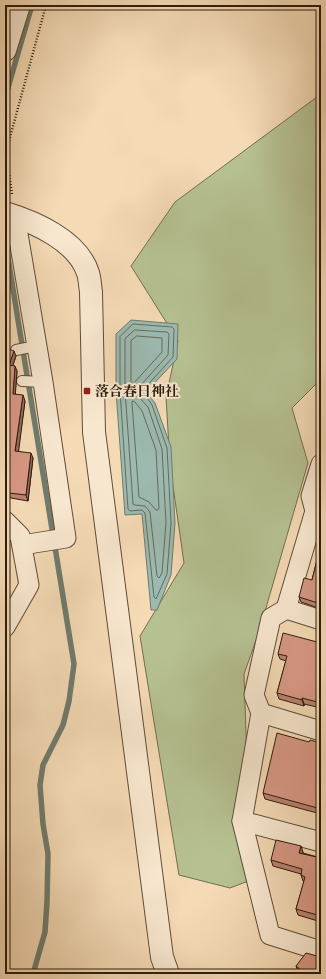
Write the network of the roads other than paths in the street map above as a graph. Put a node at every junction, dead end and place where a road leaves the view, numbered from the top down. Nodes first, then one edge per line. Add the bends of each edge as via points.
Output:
1 (19, 5) edge
2 (5, 50) edge
3 (10, 214) edge
4 (36, 346) junction
5 (16, 350) dead end
6 (22, 381) dead end
7 (43, 382) junction
8 (321, 464) edge
9 (318, 512) edge
10 (5, 521) edge
11 (22, 545) junction
12 (286, 609) junction
13 (321, 620) edge
14 (5, 627) edge
15 (261, 713) junction
16 (321, 731) edge
17 (242, 820) junction
18 (321, 842) edge
19 (321, 951) edge
20 (168, 974) edge

1 - 2 street
3 - 4 street
3 - 20 street via 65,241 80,258 88,273 91,292 94,432 162,957
4 - 5 lane
4 - 7 street
6 - 7 lane
7 - 11 street via 66,538
8 - 9 street via 311,496
9 - 12 street
10 - 11 street via 20,536
11 - 14 street via 29,585
12 - 13 street
12 - 15 street via 271,618 254,695
15 - 16 street
15 - 17 street
17 - 18 street
17 - 19 street via 270,935

